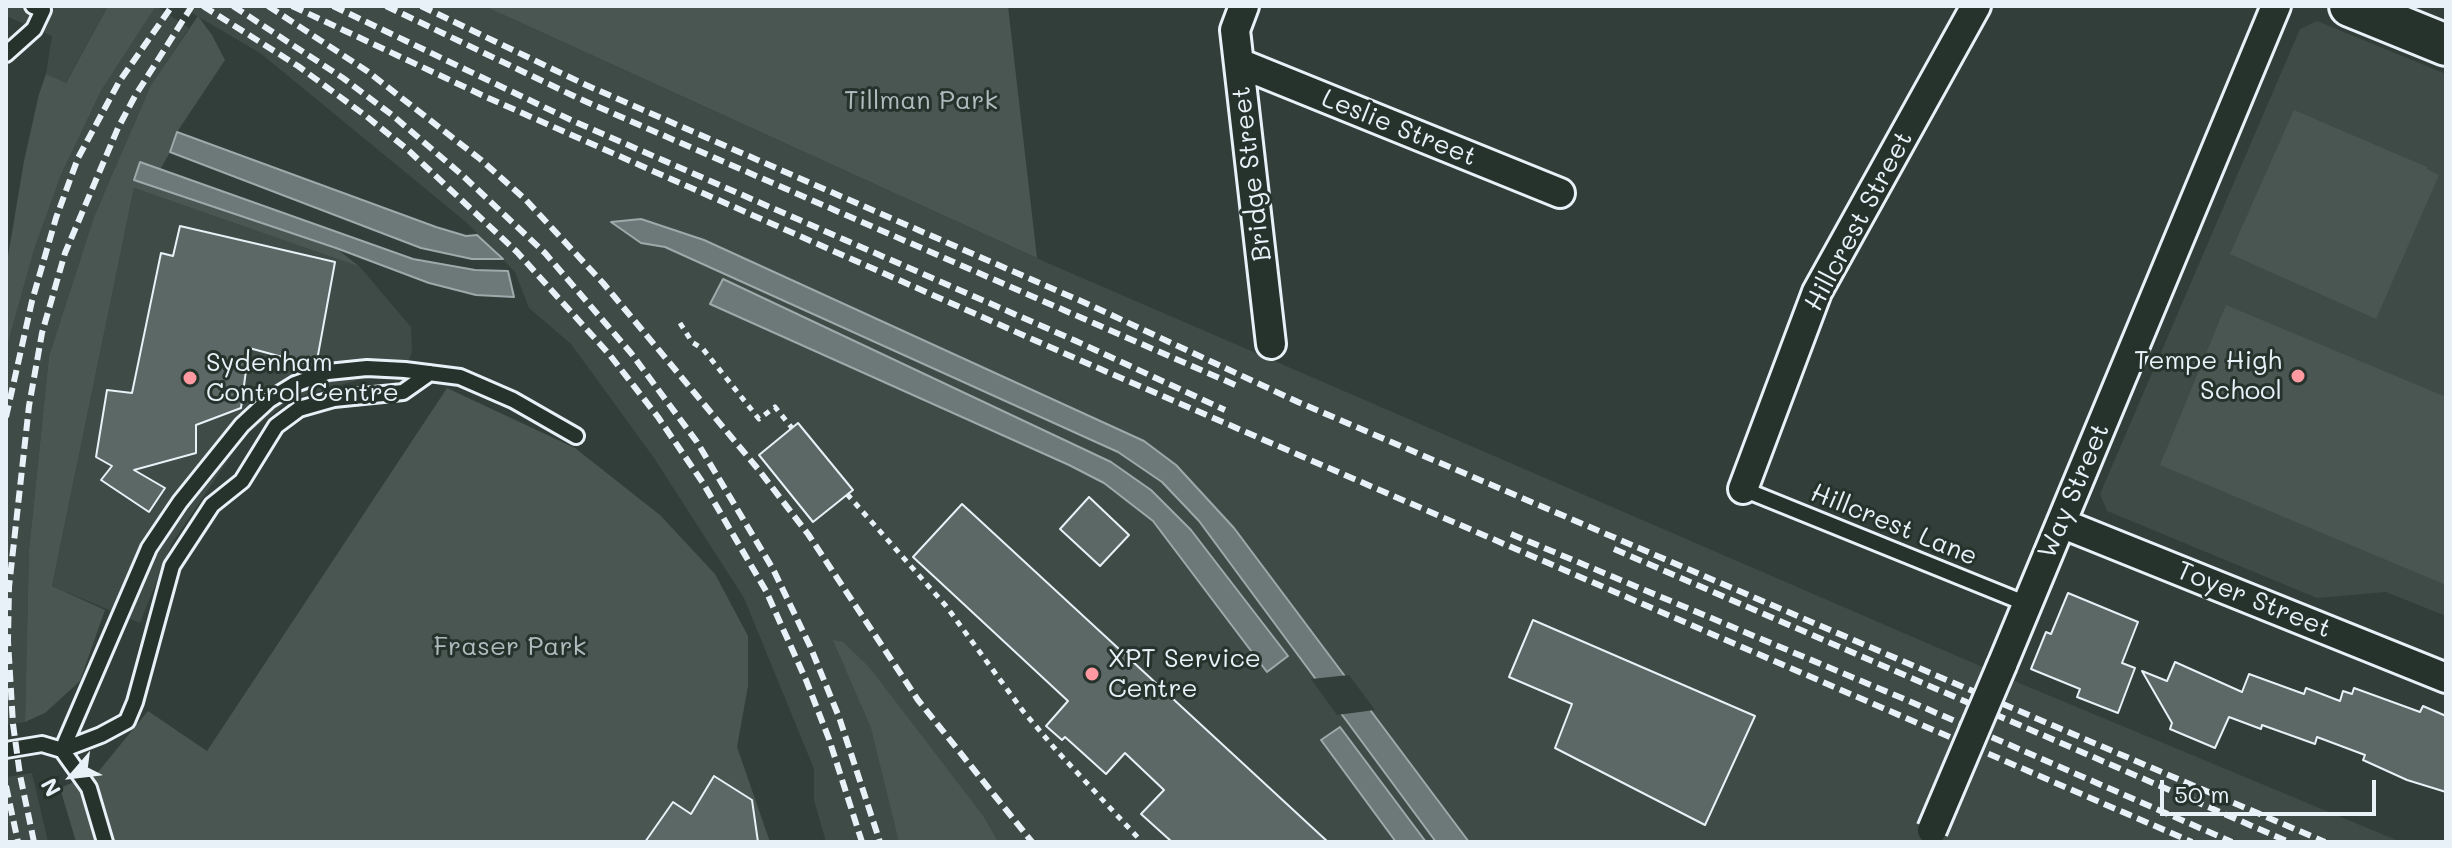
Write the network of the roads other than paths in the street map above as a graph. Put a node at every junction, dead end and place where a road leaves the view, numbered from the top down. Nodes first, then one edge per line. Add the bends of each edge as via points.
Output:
1 (33, 6) edge
2 (1244, 6) edge
3 (1976, 6) edge
4 (2276, 6) edge
5 (2350, 6) edge
6 (2446, 45) edge
7 (6, 54) edge
8 (1239, 63) junction
9 (1560, 193) dead end
10 (1271, 344) dead end
11 (430, 373) junction
12 (576, 436) dead end
13 (1743, 489) joint
14 (2061, 523) junction
15 (2027, 604) junction
16 (2446, 678) edge
17 (6, 750) edge
18 (62, 750) junction
19 (1929, 836) edge
20 (105, 842) edge

1 - 7 lane via 43,10 34,29
2 - 8 street, Bridge Street via 1235,30
3 - 13 street, Hillcrest Street via 1817,292
4 - 14 street, Way Street
5 - 6 main road
8 - 9 street, Leslie Street
8 - 10 street, Bridge Street
11 - 12 lane via 460,377 500,394
11 - 18 lane via 403,392 334,399 299,409 276,426 242,481 212,505 172,566 127,721
11 - 18 lane via 367,368 328,372 269,400 242,425 149,548
13 - 15 lane, Hillcrest Lane
14 - 15 street, Way Street
14 - 16 street, Toyer Street
15 - 19 street, Way Street, bridge
17 - 18 lane via 42,744
18 - 20 lane via 89,788

